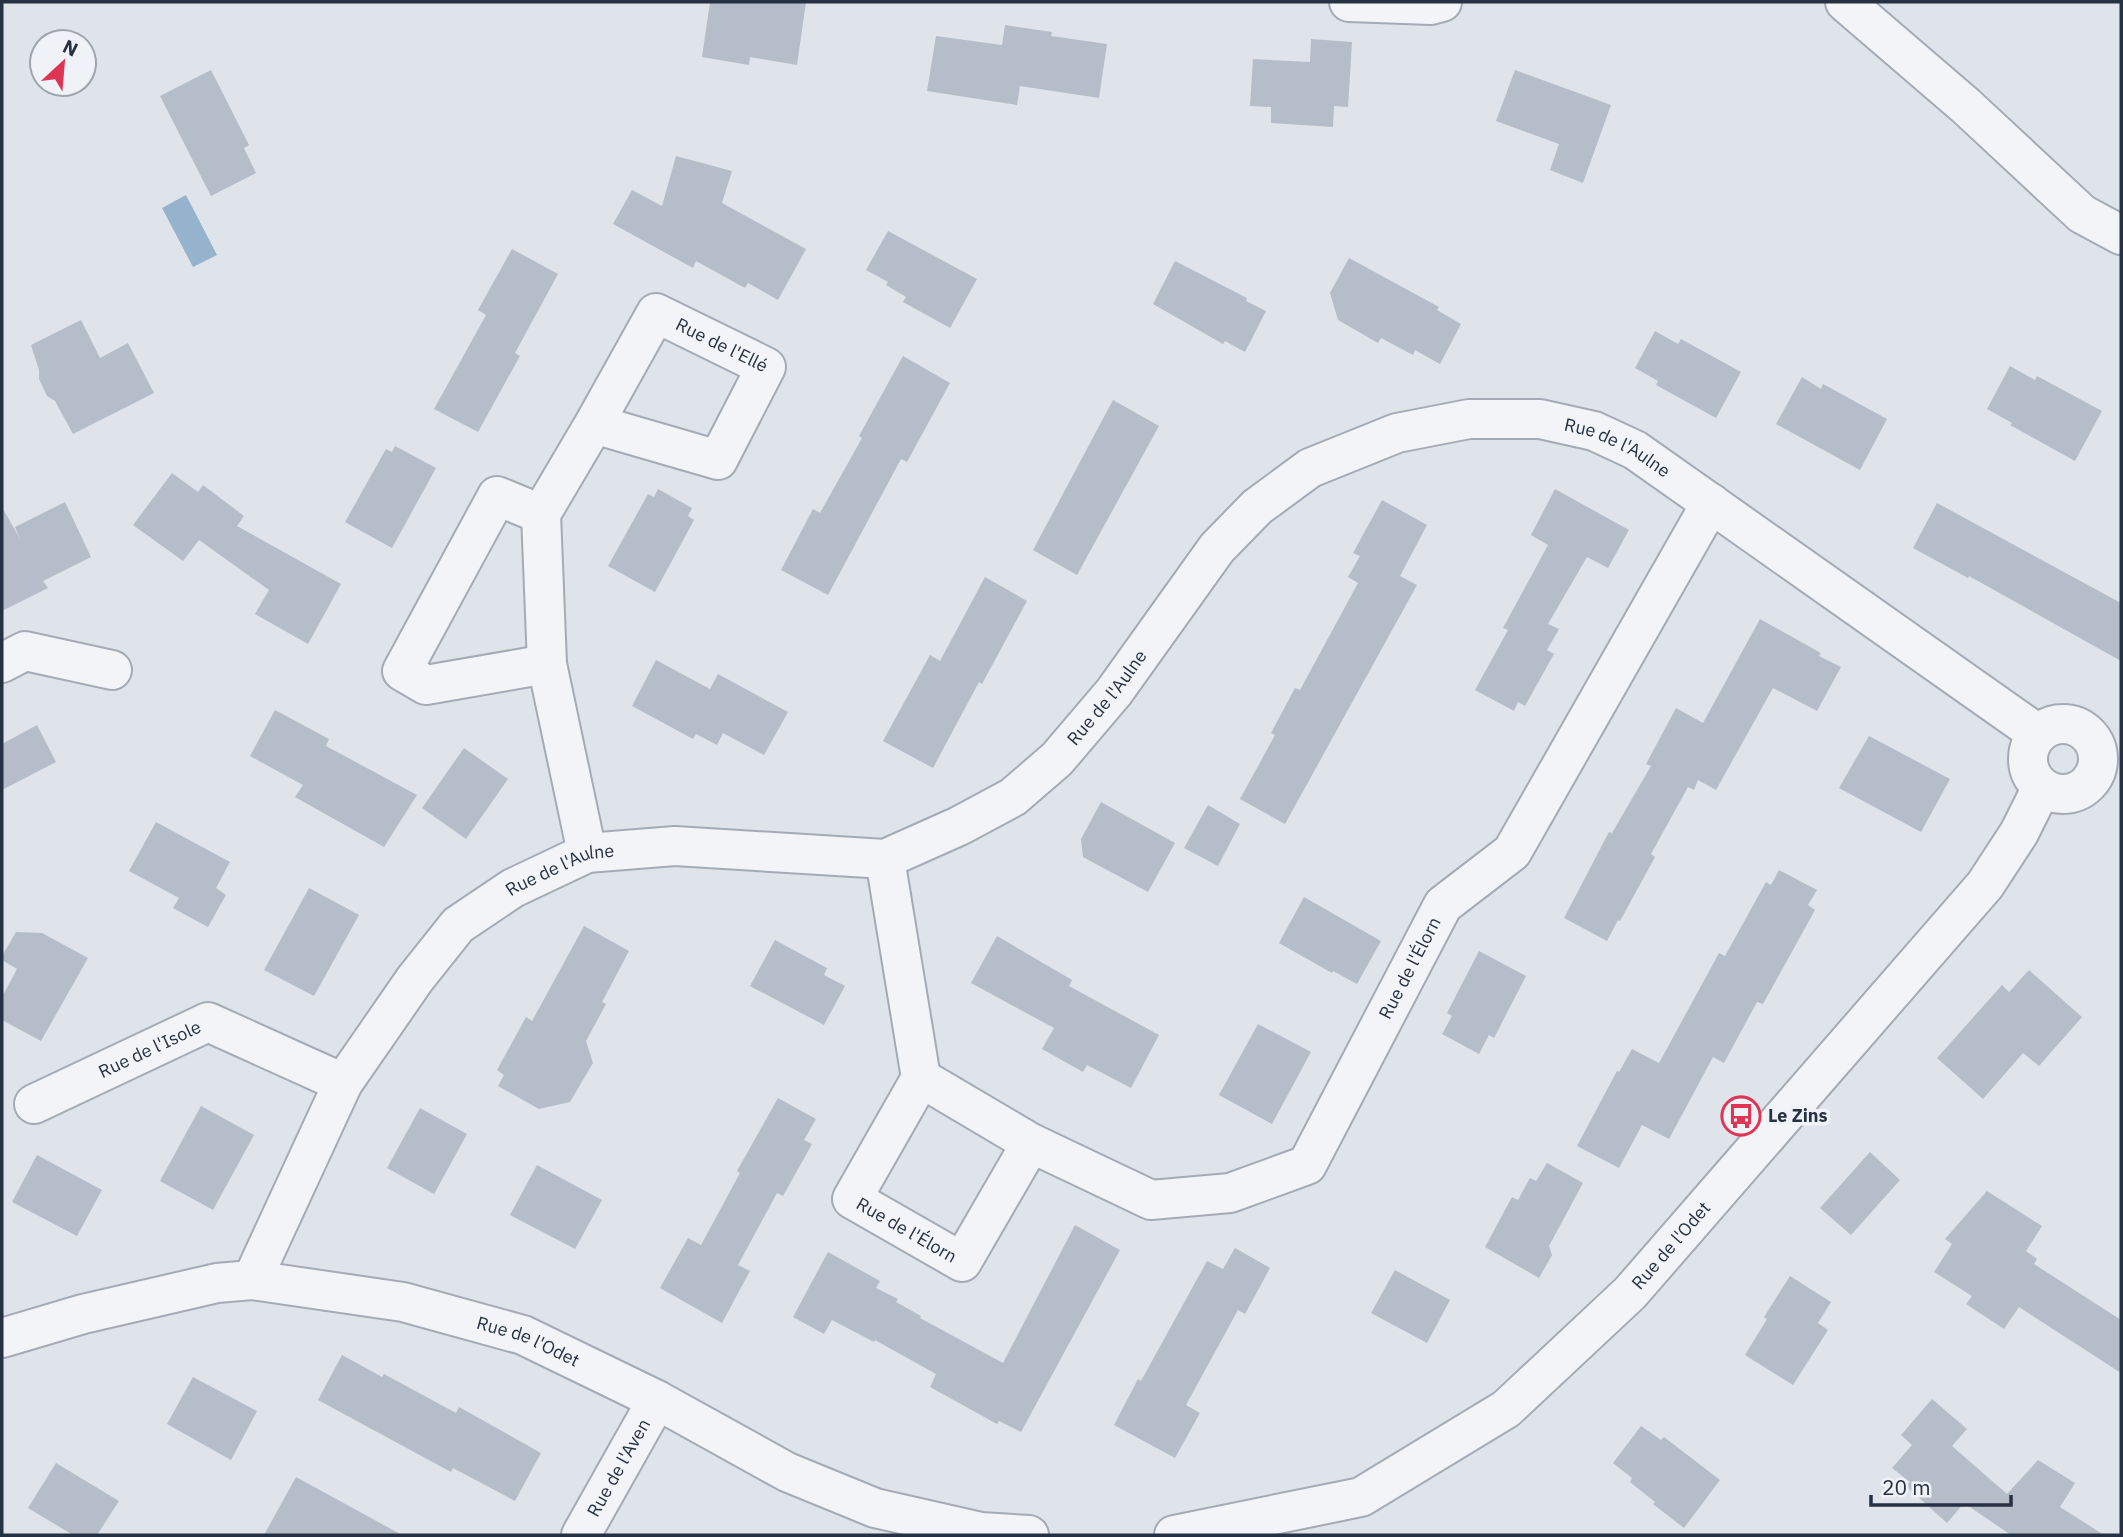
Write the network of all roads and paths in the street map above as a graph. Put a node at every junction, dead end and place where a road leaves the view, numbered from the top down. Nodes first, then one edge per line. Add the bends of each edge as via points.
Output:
1 (1349, 2) edge
2 (1442, 2) edge
3 (1845, 2) edge
4 (2121, 235) edge
5 (594, 424) dead end
6 (1711, 503) junction
7 (541, 514) junction
8 (2, 663) edge
9 (547, 664) junction
10 (112, 670) dead end
11 (2038, 734) junction
12 (2109, 753) edge
13 (2042, 786) junction
14 (587, 853) junction
15 (885, 859) junction
16 (921, 1078) junction
17 (343, 1083) junction
18 (34, 1104) dead end
19 (1031, 1143) junction
20 (252, 1279) junction
21 (2, 1338) edge
22 (657, 1400) junction
23 (581, 1535) edge
24 (1029, 1535) edge
25 (1174, 1535) edge

1 - 2 street
3 - 4 street via 2082,214
5 - 7 street
6 - 11 street, Rue de l'Aulne
6 - 15 street, Rue de l'Aulne via 1635,450 1594,431 1539,419 1469,419 1397,433 1310,468 1257,507 1217,548 1114,692 1057,759 1013,797
6 - 19 street, Rue de l'Élorn via 1511,852 1443,905 1307,1166 1230,1193 1151,1200
7 - 9 street
7 - 9 street via 497,496 402,671 426,685
8 - 10 street via 25,651
9 - 14 street
11 - 12 street via 2048,727 2070,725
11 - 13 street via 2028,761
12 - 13 street via 2092,778 2075,792 2052,792
13 - 25 street, Rue de l'Odet via 2020,833 1985,885 1630,1293 1506,1409 1361,1497
14 - 15 street, Rue de l'Aulne via 676,846
14 - 17 street, Rue de l'Aulne via 513,888 458,925
15 - 16 street
16 - 19 street, Rue de l'Élorn
16 - 19 street, Rue de l'Élorn via 852,1199 962,1262
17 - 18 street, Rue de l'Isole via 208,1022
17 - 20 street, Rue de l'Aulne
20 - 21 street, Rue de l'Odet via 96,1311
20 - 22 street, Rue de l'Odet via 402,1302 523,1335
22 - 23 street, Rue de l'Aven
22 - 24 street, Rue de l'Odet via 788,1472 876,1508 981,1532

